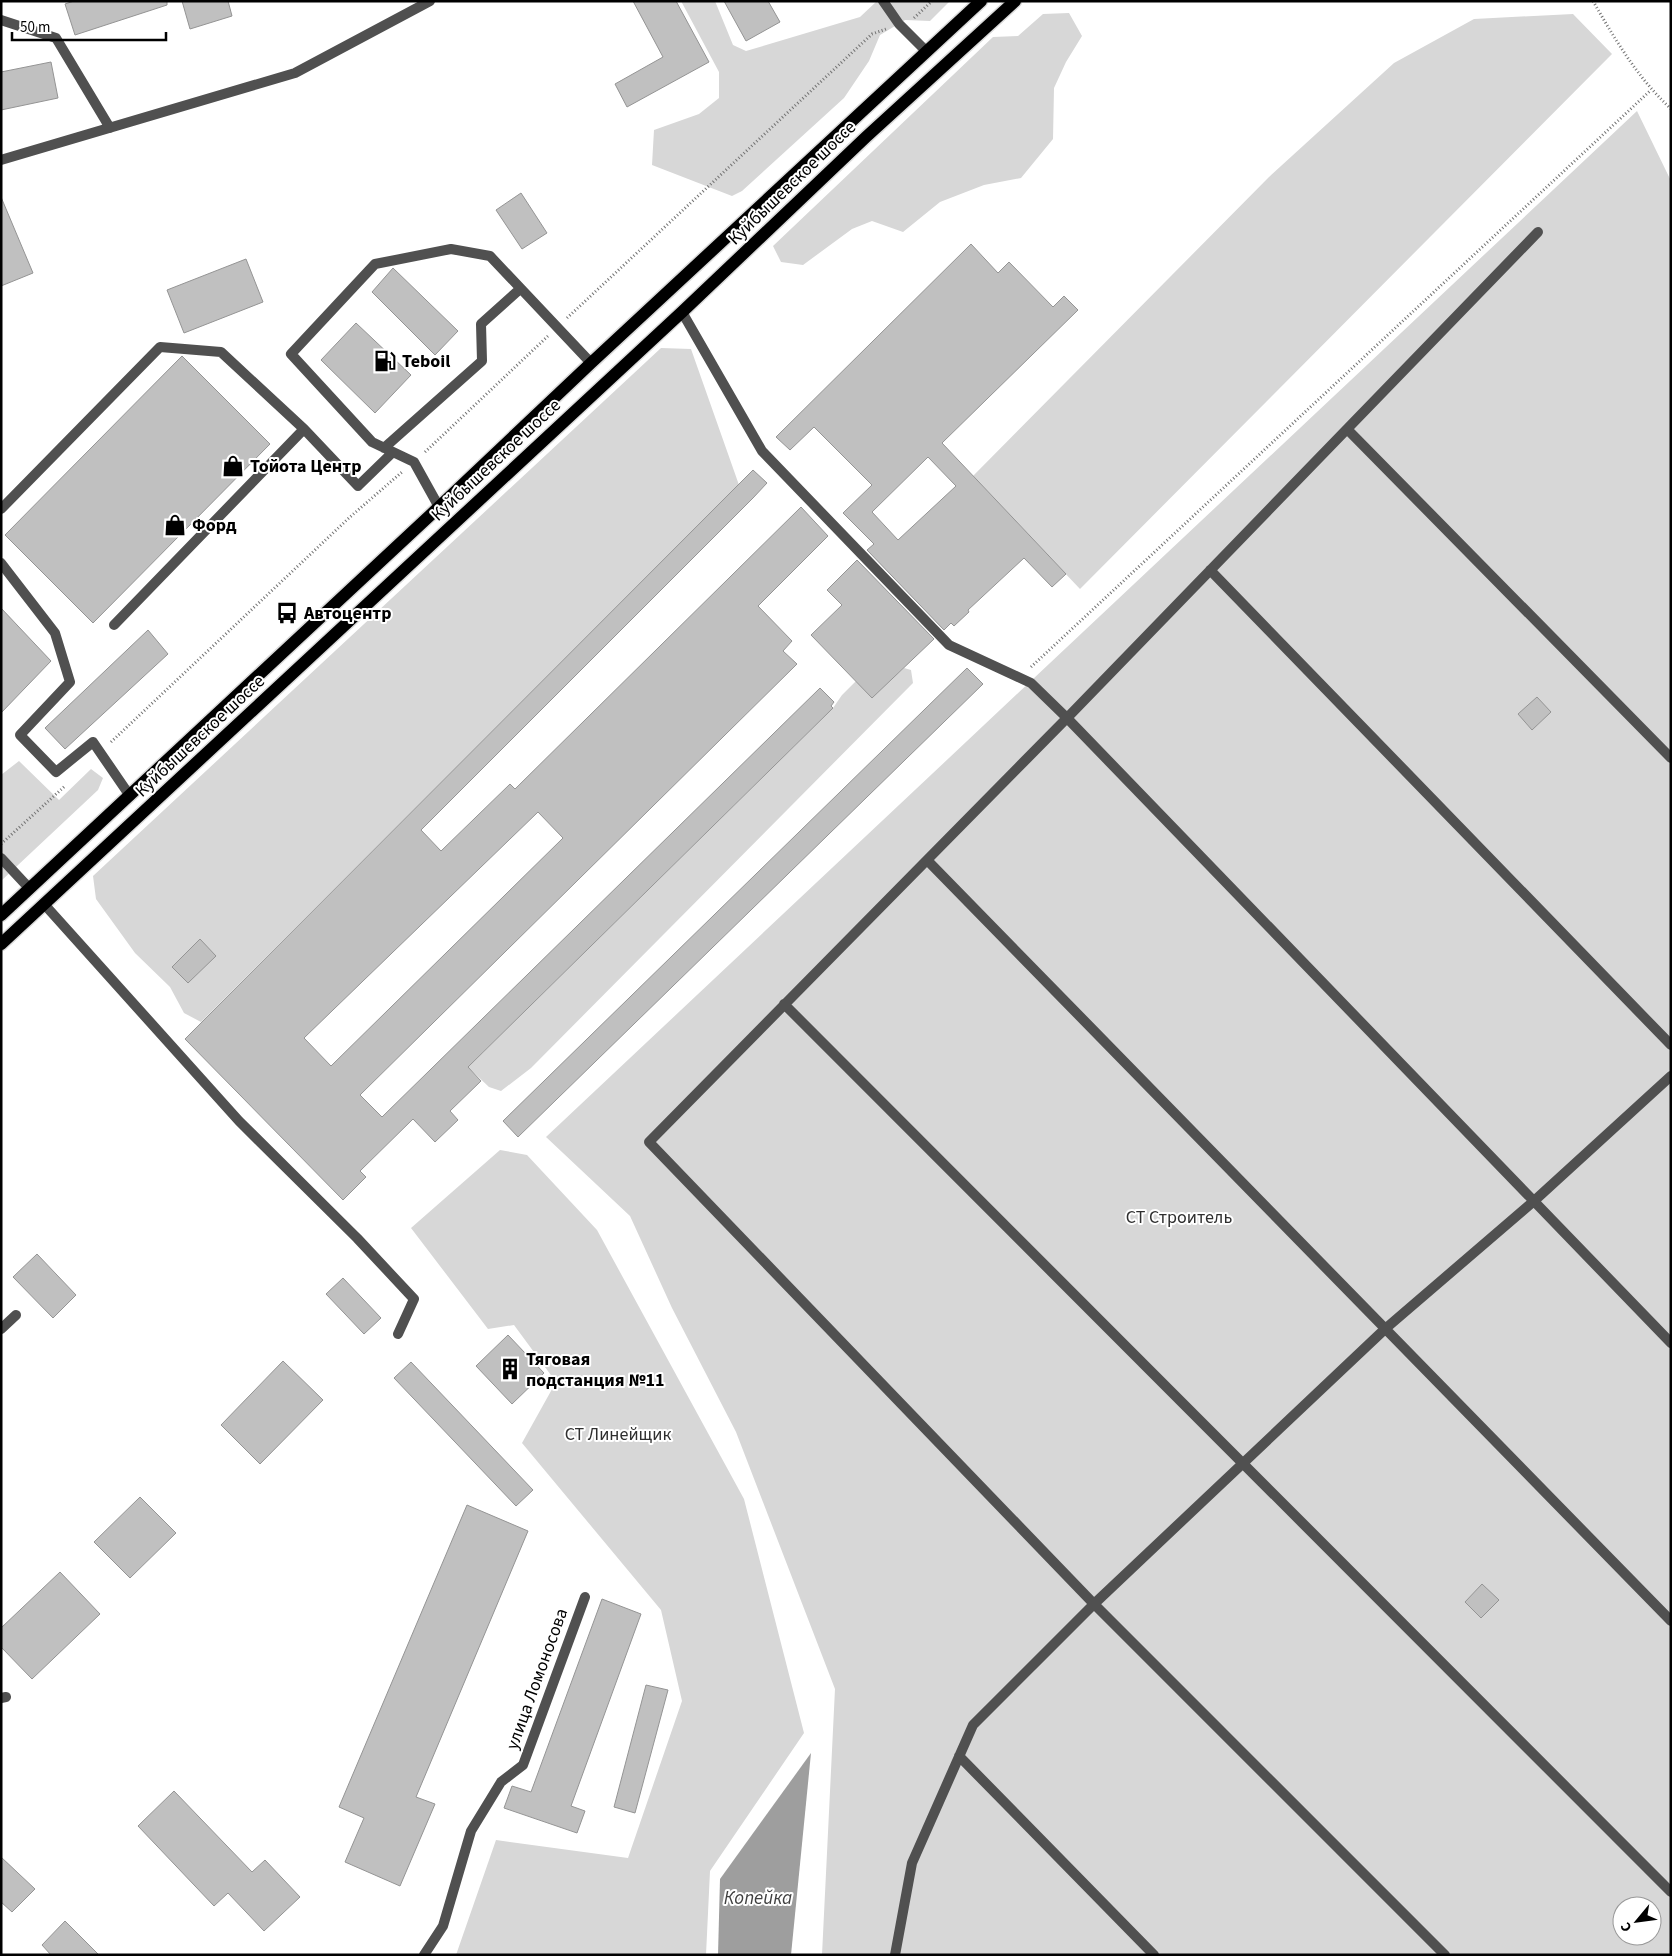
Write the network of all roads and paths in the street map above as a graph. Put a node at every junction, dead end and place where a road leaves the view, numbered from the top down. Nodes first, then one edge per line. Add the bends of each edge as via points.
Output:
1 (430, 1) edge
2 (883, 1) edge
3 (932, 1) edge
4 (981, 1) edge
5 (1015, 1) edge
6 (1594, 1) edge
7 (1, 20) edge
8 (899, 24) junction
9 (927, 52) junction
10 (1651, 90) junction
11 (1671, 109) edge
12 (110, 128) junction
13 (1, 160) edge
14 (1538, 232) dead end
15 (520, 289) junction
16 (682, 312) junction
17 (557, 327) junction
18 (591, 363) junction
19 (304, 429) junction
20 (1347, 429) junction
21 (388, 450) junction
22 (414, 462) junction
23 (439, 507) junction
24 (1, 509) edge
25 (1, 563) edge
26 (1210, 570) junction
27 (9, 573) junction
28 (1, 581) edge
29 (114, 624) dead end
30 (1020, 678) junction
31 (1067, 718) junction
32 (101, 752) junction
33 (1671, 758) edge
34 (66, 785) dead end
35 (130, 796) junction
36 (1, 844) edge
37 (1, 858) edge
38 (927, 860) junction
39 (29, 888) junction
40 (44, 904) junction
41 (1, 915) edge
42 (1, 944) edge
43 (784, 1004) junction
44 (1671, 1045) edge
45 (1671, 1076) edge
46 (1534, 1201) junction
47 (16, 1315) dead end
48 (1, 1329) edge
49 (1385, 1329) junction
50 (398, 1334) dead end
51 (1671, 1344) edge
52 (1243, 1464) junction
53 (585, 1597) dead end
54 (1094, 1604) junction
55 (1671, 1621) edge
56 (959, 1756) junction
57 (1671, 1892) edge
58 (424, 1955) edge
59 (895, 1955) edge
60 (1154, 1955) edge
61 (1445, 1955) edge

1 - 12 lane via 295,73
2 - 8 lane
3 - 8 path via 910,22
4 - 9 main road, Куйбышевское шоссе
5 - 16 main road, Куйбышевское шоссе
6 - 10 path via 1621,49
7 - 12 lane via 56,38
8 - 9 lane
8 - 17 path via 872,34
9 - 18 main road, Куйбышевское шоссе
10 - 11 path
10 - 30 path
12 - 13 lane
14 - 20 lane
15 - 17 lane
15 - 21 lane via 481,324 482,361
15 - 21 lane via 490,256 452,250 375,264 291,354 372,442
16 - 30 lane via 762,451 949,646
16 - 40 main road, Куйбышевское шоссе
17 - 18 lane
17 - 22 path
18 - 23 main road, Куйбышевское шоссе
19 - 21 lane via 358,486
19 - 24 lane via 221,352 160,347
19 - 29 lane
20 - 26 lane
20 - 33 lane
21 - 22 lane
22 - 23 lane
22 - 32 path via 350,517
23 - 35 main road, Куйбышевское шоссе
25 - 27 lane
26 - 31 lane
26 - 44 lane
27 - 28 lane
27 - 32 lane via 54,633 70,682 20,735 56,772 93,742
30 - 31 lane via 1031,683
31 - 38 lane
31 - 46 lane
32 - 35 lane
34 - 36 path
35 - 39 main road, Куйбышевское шоссе
37 - 39 lane
38 - 43 lane
38 - 49 lane
39 - 41 main road, Куйбышевское шоссе
40 - 42 main road, Куйбышевское шоссе
40 - 50 lane via 239,1121 414,1299
43 - 52 lane
43 - 54 lane via 649,1142
45 - 46 lane
46 - 49 lane
46 - 51 lane
47 - 48 lane
49 - 52 lane
49 - 55 lane
52 - 54 lane
52 - 57 lane
53 - 58 lane, улица Ломоносова via 523,1765 502,1782 471,1831 443,1926
54 - 56 lane via 973,1725
54 - 61 lane
56 - 59 lane via 912,1863
56 - 60 lane

